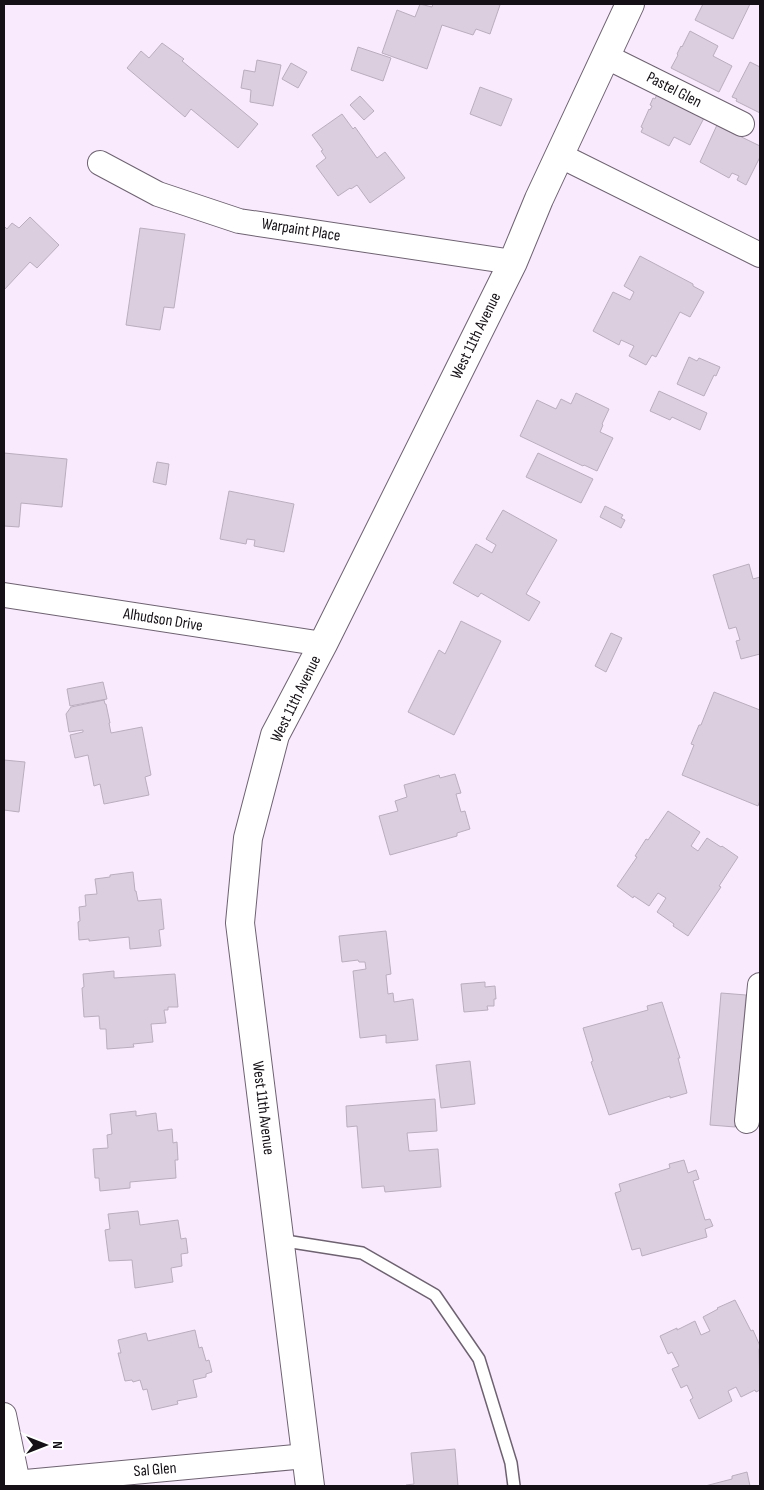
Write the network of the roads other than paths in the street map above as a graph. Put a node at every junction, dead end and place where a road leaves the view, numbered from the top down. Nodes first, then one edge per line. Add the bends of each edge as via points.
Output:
1 (630, 4) edge
2 (605, 56) junction
3 (742, 124) dead end
4 (559, 155) junction
5 (100, 163) dead end
6 (760, 255) edge
7 (513, 262) junction
8 (4, 595) edge
9 (323, 644) junction
10 (760, 985) edge
11 (747, 1121) dead end
12 (279, 1240) junction
13 (4, 1415) edge
14 (306, 1456) junction
15 (11, 1483) edge
16 (310, 1486) edge
17 (514, 1486) edge

1 - 2 street, West 11th Avenue
2 - 3 street, Pastel Glen
2 - 4 street, West 11th Avenue
4 - 6 street
4 - 7 street, West 11th Avenue
5 - 7 street, Warpaint Place via 158,194 239,220
7 - 9 street, West 11th Avenue
8 - 9 street, Alhudson Drive
9 - 12 street, West 11th Avenue via 275,735 248,838 240,924
10 - 11 street
12 - 14 street, West 11th Avenue
12 - 17 lane via 362,1252 435,1295 479,1359 511,1464
13 - 15 street
14 - 15 street, Sal Glen
14 - 16 street, West 11th Avenue

